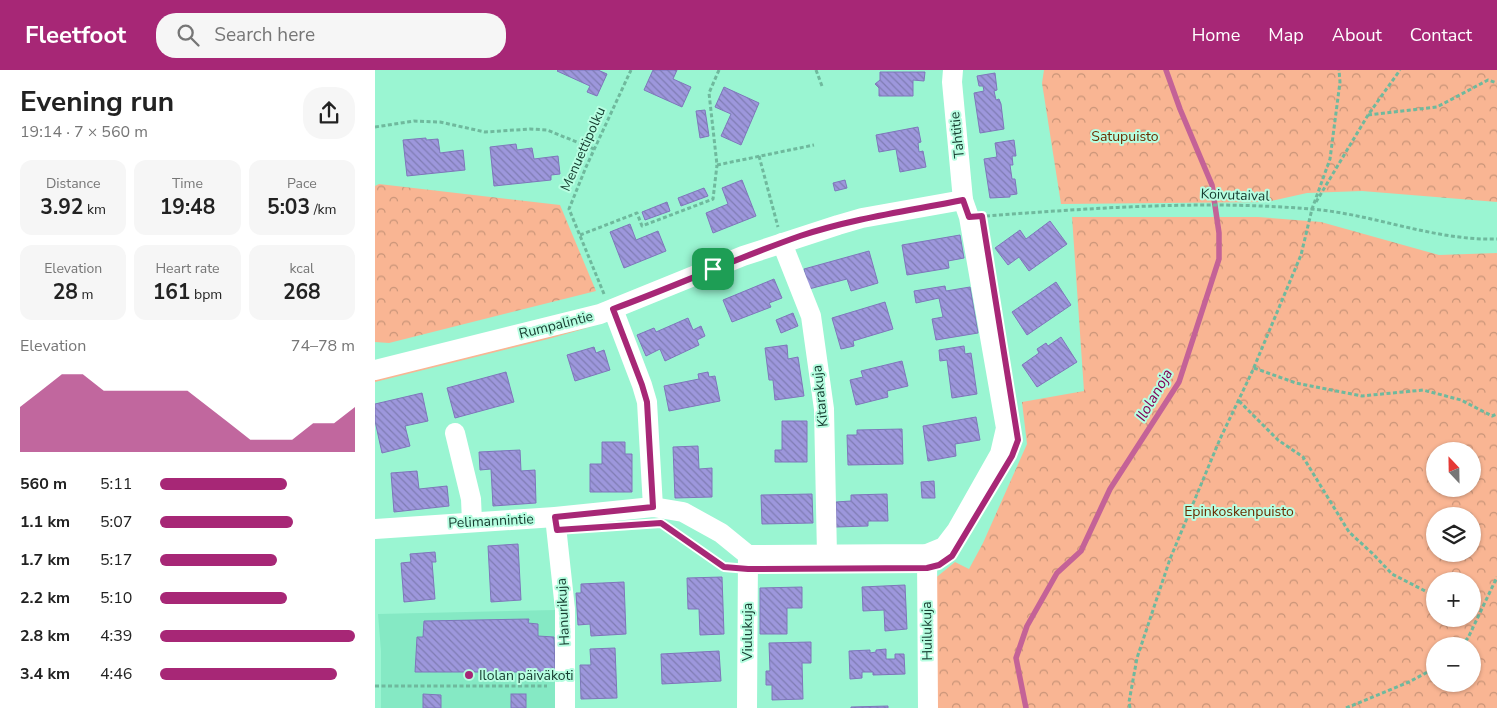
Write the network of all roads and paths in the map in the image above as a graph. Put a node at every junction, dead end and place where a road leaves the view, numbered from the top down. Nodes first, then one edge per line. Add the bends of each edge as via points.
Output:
1 (631, 70) edge
2 (719, 70) edge
3 (816, 70) edge
4 (953, 70) edge
5 (1339, 70) edge
6 (1400, 70) edge
7 (1497, 83) edge
8 (821, 86) dead end
9 (1368, 115) junction
10 (375, 127) edge
11 (814, 145) dead end
12 (594, 149) junction
13 (759, 156) junction
14 (717, 165) junction
15 (966, 209) junction
16 (1311, 209) junction
17 (785, 234) junction
18 (580, 235) junction
19 (1497, 239) edge
20 (607, 298) junction
21 (1254, 368) junction
22 (375, 370) edge
23 (1239, 401) junction
24 (1497, 414) edge
25 (455, 433) dead end
26 (653, 507) junction
27 (555, 517) junction
28 (472, 521) junction
29 (375, 529) edge
30 (669, 529) dead end
31 (927, 554) junction
32 (827, 555) junction
33 (748, 562) junction
34 (1497, 577) edge
35 (1426, 591) edge
36 (1481, 609) edge
37 (1426, 673) edge
38 (375, 686) edge
39 (565, 686) junction
40 (565, 708) edge
41 (747, 708) edge
42 (928, 708) edge
43 (1130, 708) edge
44 (1346, 708) edge

1 - 12 path, Menuettipolku
2 - 14 path via 709,93
3 - 8 path
4 - 15 street, Tahtitie
5 - 16 path via 1330,159
6 - 9 path
7 - 9 path via 1487,80 1437,107
9 - 16 path
10 - 12 path via 415,121 440,122 485,132 547,130
11 - 13 path
12 - 18 path, Menuettipolku via 569,209
13 - 14 path
13 - 17 path via 778,228
14 - 18 path via 713,199 642,226 637,213
15 - 16 path, Koivutaival via 1207,205
15 - 17 street, Rumpalintie via 862,218
15 - 31 street via 1006,428 1000,454 957,530 943,547
16 - 19 path, Koivutaival via 1479,240
16 - 21 path via 1301,255
17 - 20 street, Rumpalintie via 743,256
17 - 32 street, Kitarakuja via 811,316 824,408
18 - 20 path, Menuettipolku
20 - 22 street, Rumpalintie via 601,314
20 - 26 street via 647,402
21 - 23 path
21 - 24 path via 1296,383 1362,396 1423,390 1461,400 1492,416
23 - 35 path via 1278,440 1303,457 1349,532 1392,574
23 - 43 path via 1170,559 1137,658
25 - 28 street via 471,498
26 - 27 street, Pelimannintie
26 - 33 street, Pelimannintie via 683,512 721,533
27 - 28 street, Pelimannintie
27 - 39 street, Hanurikuja via 565,609
28 - 29 street, Pelimannintie
30 - 33 path via 724,567
31 - 32 street
31 - 42 street, Huilukuja
32 - 33 street
33 - 41 street, Viulukuja
34 - 36 path
37 - 44 path
38 - 39 path
39 - 40 street, Hanurikuja

